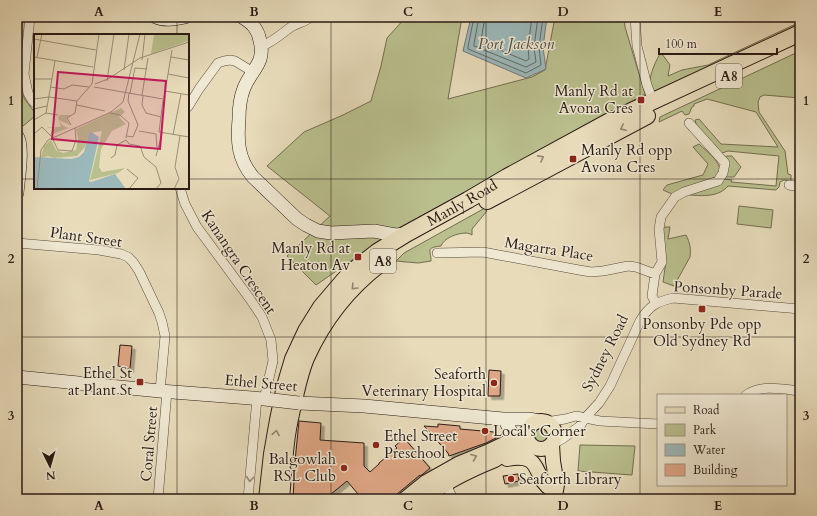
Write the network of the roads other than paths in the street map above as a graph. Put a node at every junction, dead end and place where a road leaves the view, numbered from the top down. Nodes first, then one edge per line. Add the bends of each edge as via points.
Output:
1 (18, 17) edge
2 (30, 17) edge
3 (156, 17) edge
4 (185, 17) edge
5 (242, 17) edge
6 (311, 17) edge
7 (635, 17) edge
8 (17, 25) edge
9 (800, 33) edge
10 (800, 43) edge
11 (262, 46) junction
12 (253, 72) junction
13 (34, 102) edge
14 (189, 105) edge
15 (656, 105) junction
16 (689, 123) dead end
17 (17, 136) edge
18 (789, 185) dead end
19 (800, 186) edge
20 (180, 189) edge
21 (17, 193) edge
22 (374, 231) junction
23 (406, 234) junction
24 (17, 243) edge
25 (377, 252) junction
26 (437, 253) dead end
27 (655, 274) junction
28 (656, 304) junction
29 (800, 309) edge
30 (17, 377) edge
31 (164, 391) junction
32 (800, 391) edge
33 (747, 394) edge
34 (265, 399) junction
35 (585, 418) junction
36 (505, 420) junction
37 (543, 422) junction
38 (657, 424) edge
39 (527, 434) junction
40 (508, 442) junction
41 (552, 444) junction
42 (534, 448) junction
43 (495, 460) junction
44 (444, 479) junction
45 (554, 495) edge
46 (158, 499) edge
47 (248, 499) edge
48 (267, 499) edge
49 (281, 499) edge
50 (405, 499) edge
51 (424, 499) edge
52 (452, 499) edge

1 - 8 street
2 - 13 street via 24,74 28,94
3 - 4 street
5 - 11 street via 256,28
6 - 11 street
7 - 15 street via 637,46 647,85
9 - 15 highway, Manly Road / A8
10 - 15 highway, Manly Road / A8 via 699,90
11 - 12 street via 262,55
12 - 14 street via 236,61 218,63
12 - 22 street via 242,95 238,131 239,148 248,171 297,219 312,228 325,233
23 -> 15 highway, Manly Road / A8 via 602,126
15 -> 49 highway, Manly Road / A8 via 421,237 365,275 343,297 317,335 305,359 297,384 287,434
16 - 27 street via 724,163 723,173 718,182 675,197 666,210 659,229 662,262
17 - 21 street via 20,155
18 - 19 street
20 - 34 street, Kanangra Crescent via 197,227 262,317 271,340 273,361
22 - 23 street via 395,235
22 - 25 street via 380,241
23 - 25 highway, Manly Road / A8
24 - 31 street, Plant Street via 99,250 121,254 133,262 162,322 165,336
48 -> 25 highway, Manly Road / A8 via 278,420 293,359 306,330 321,307 354,270
26 - 27 street, Magarra Place via 483,252 591,272 628,266
27 - 28 street via 652,296
28 - 29 street, Ponsonby Parade via 673,298
28 - 35 street, Sydney Road via 646,311 610,386
30 - 31 street, Ethel Street
31 - 34 street, Ethel Street
31 - 46 street, Coral Street
32 - 33 street via 762,388
34 - 36 street, Ethel Street, bridge
34 -> 47 street, Kanangra Crescent
35 - 37 street via 576,416
35 - 38 street
35 - 41 street, Sydney Road via 580,426
36 - 37 street, Ethel Street via 530,419
36 - 39 street, Ethel Street
36 - 40 street via 511,432
37 - 39 main road via 531,425
37 - 41 main road via 552,426 554,430
39 - 40 main road
39 - 42 main road via 528,442
44 -> 40 main road via 458,464
41 - 42 main road via 540,450
41 - 45 main road via 557,486
42 - 43 main road via 518,450
42 - 45 main road via 544,466
43 - 44 main road via 462,475
43 - 45 main road via 518,457 531,460
44 - 50 main road via 426,482
44 - 51 main road
44 - 52 street

